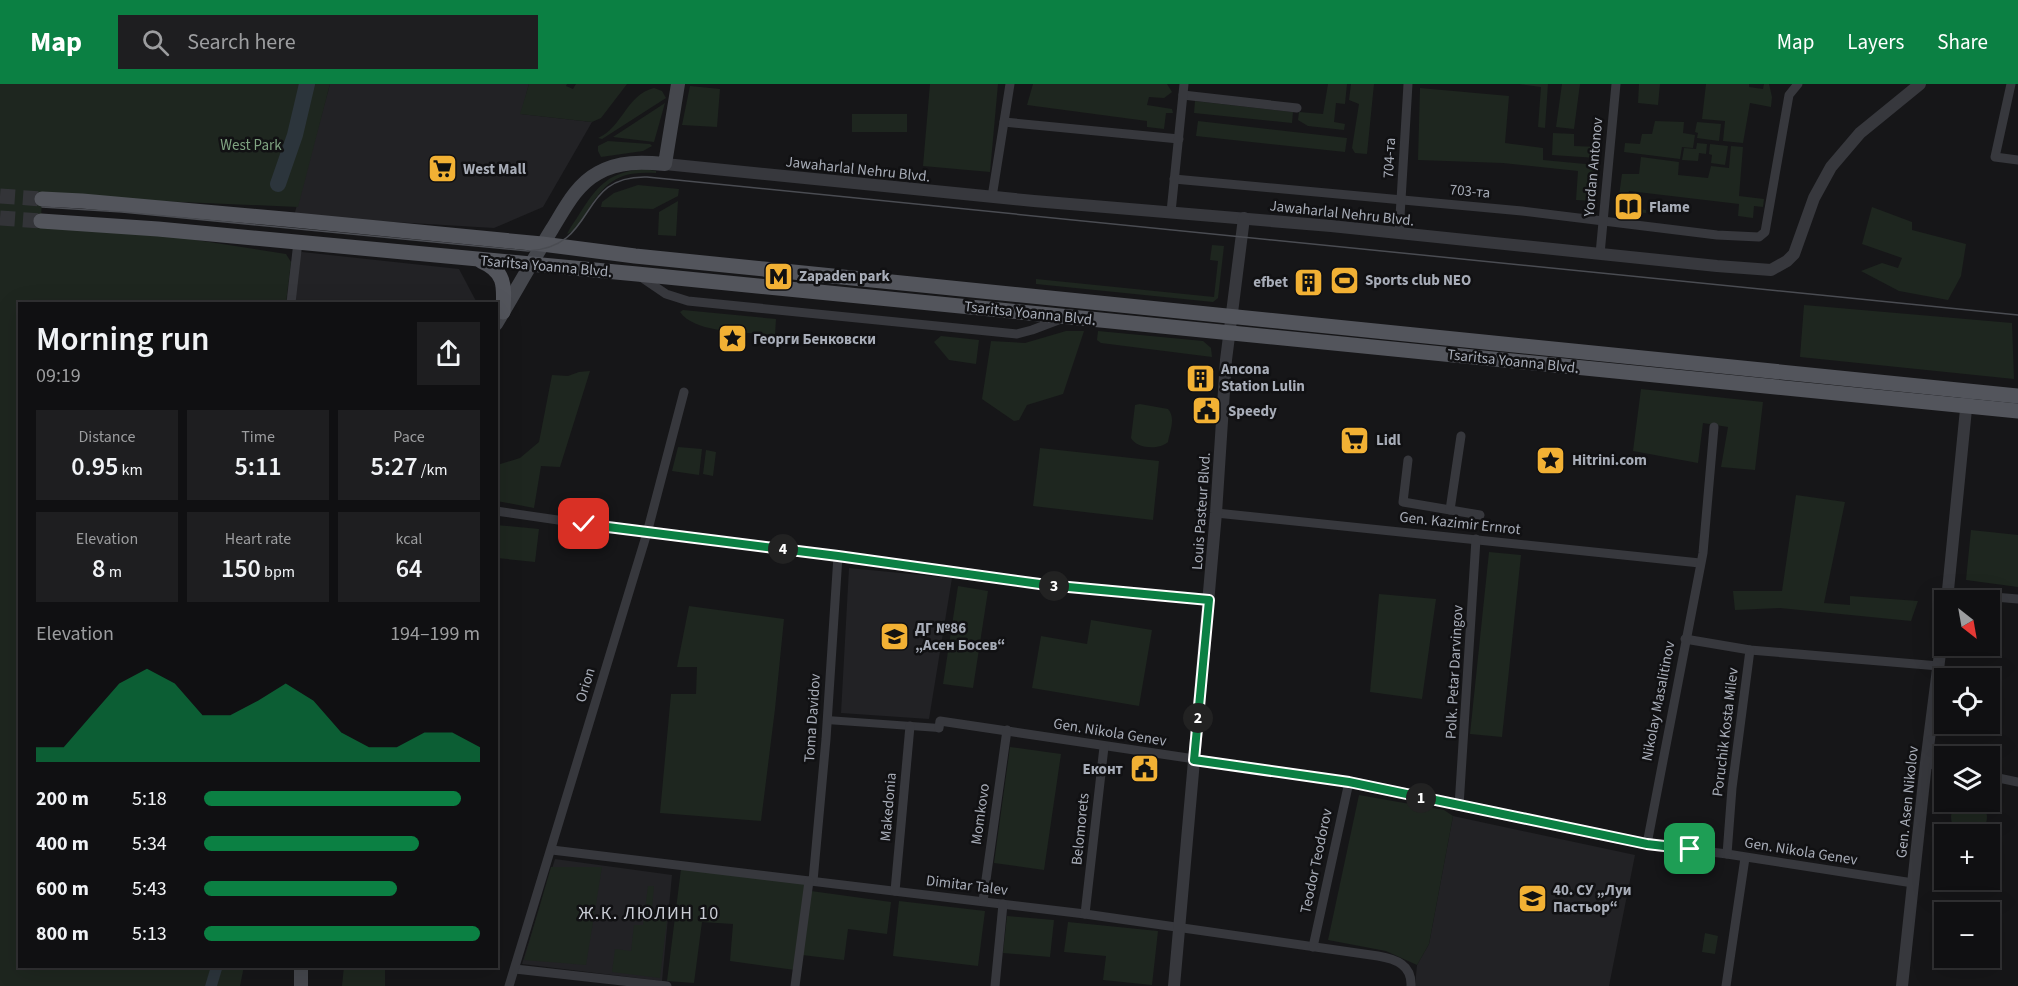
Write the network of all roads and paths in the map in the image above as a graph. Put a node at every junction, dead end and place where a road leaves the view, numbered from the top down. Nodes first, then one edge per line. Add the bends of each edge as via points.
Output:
1 (678, 84) edge
2 (1010, 84) edge
3 (1184, 84) edge
4 (1408, 84) edge
5 (1616, 84) edge
6 (1798, 84) edge
7 (1920, 84) edge
8 (2011, 84) edge
9 (1183, 95) junction
10 (1297, 108) dead end
11 (1004, 122) junction
12 (1179, 139) junction
13 (2018, 160) edge
14 (665, 164) junction
15 (1174, 179) junction
16 (992, 197) junction
17 (42, 199) tunnel mouth
18 (1402, 200) junction
19 (1171, 212) junction
20 (1245, 218) junction
21 (1603, 220) junction
22 (41, 221) tunnel mouth
23 (1399, 233) junction
24 (298, 242) junction
25 (542, 244) junction
26 (1600, 254) junction
27 (478, 260) junction
28 (530, 264) junction
29 (637, 274) junction
30 (291, 302) edge
31 (1068, 316) junction
32 (1232, 317) junction
33 (500, 318) edge
34 (1230, 333) junction
35 (684, 392) dead end
36 (2018, 396) edge
37 (1967, 400) junction
38 (2018, 411) edge
39 (1714, 427) dead end
40 (1461, 436) dead end
41 (1408, 460) dead end
42 (1450, 510) junction
43 (498, 511) edge
44 (1216, 513) junction
45 (1480, 515) dead end
46 (646, 533) junction
47 (1476, 540) junction
48 (838, 556) junction
49 (1700, 563) junction
50 (1948, 590) edge
51 (2000, 598) edge
52 (2018, 599) edge
53 (1209, 600) junction
54 (1685, 639) junction
55 (1750, 650) junction
56 (1940, 656) edge
57 (1939, 666) junction
58 (827, 720) junction
59 (940, 725) joint
60 (910, 726) junction
61 (1008, 730) junction
62 (1104, 747) junction
63 (1194, 760) junction
64 (1926, 763) junction
65 (1934, 765) edge
66 (2000, 778) edge
67 (1349, 782) junction
68 (2018, 782) edge
69 (1459, 806) junction
70 (1647, 844) junction
71 (552, 849) junction
72 (1727, 854) junction
73 (1745, 858) junction
74 (811, 881) junction
75 (1913, 883) junction
76 (895, 891) junction
77 (983, 901) junction
78 (1003, 904) junction
79 (1085, 914) junction
80 (1179, 927) junction
81 (1313, 947) junction
82 (302, 968) edge
83 (515, 969) junction
84 (301, 986) edge
85 (509, 986) edge
86 (666, 986) edge
87 (795, 986) edge
88 (995, 986) edge
89 (1174, 986) edge
90 (1411, 986) edge
91 (1726, 986) edge
92 (1902, 986) edge

1 - 14 main road
2 - 11 street
3 - 9 street
4 - 18 street, 704-та
5 - 21 street, Yordan Antonov
6 - 21 street, 703-та via 1789,95 1765,232 1761,236 1717,235
7 - 26 street, Jawaharlal Nehru Blvd. via 1860,133 1831,167 1814,198 1794,254 1779,267 1753,269
8 - 13 street via 1995,157
9 - 10 street
9 - 12 street
11 - 12 street
11 - 16 street
12 - 15 street
14 - 16 street, Jawaharlal Nehru Blvd.
14 - 25 main road via 640,162 598,173 578,189
15 - 18 street, 703-та
15 - 19 street
16 - 19 street, Jawaharlal Nehru Blvd.
17 - 25 main road, Tsaritsa Yoanna Blvd.
18 - 21 street, 703-та
18 - 23 street, 704-та
19 - 20 street, Jawaharlal Nehru Blvd.
20 - 23 street, Jawaharlal Nehru Blvd.
20 - 32 street, Louis Pasteur Blvd.
21 - 26 street, Yordan Antonov
22 - 24 main road, Tsaritsa Yoanna Blvd.
23 - 26 street, Jawaharlal Nehru Blvd.
24 - 27 main road, Tsaritsa Yoanna Blvd.
24 - 30 street
25 - 28 main road
25 - 32 main road, Tsaritsa Yoanna Blvd.
27 - 28 main road, Tsaritsa Yoanna Blvd.
27 - 33 main road via 501,276
28 - 29 main road, Tsaritsa Yoanna Blvd.
28 - 33 main road
29 - 31 main road, Tsaritsa Yoanna Blvd.
29 - 31 street via 666,294 688,301 1017,334
31 - 34 main road, Tsaritsa Yoanna Blvd.
32 - 34 street, Louis Pasteur Blvd.
32 - 37 main road, Tsaritsa Yoanna Blvd.
34 - 37 main road, Tsaritsa Yoanna Blvd.
34 - 44 street, Louis Pasteur Blvd.
35 - 46 street, Orion
36 - 37 main road, Tsaritsa Yoanna Blvd.
37 - 38 main road, Tsaritsa Yoanna Blvd.
37 - 50 street
39 - 49 street, Nikolay Masalitinov
40 - 42 street
41 - 42 street via 1403,502
42 - 45 street
43 - 46 street
44 - 47 street, Gen. Kazimir Ernrot
44 - 53 street, Louis Pasteur Blvd.
46 - 48 street
46 - 71 street, Orion
47 - 49 street, Gen. Kazimir Ernrot
47 - 69 street, Polk. Petar Darvingov
48 - 53 street via 1047,585
48 - 58 street, Toma Davidov
49 - 54 street, Nikolay Masalitinov
51 - 52 street
53 - 63 street, Louis Pasteur Blvd.
54 - 55 street
54 - 70 street, Nikolay Masalitinov
55 - 57 street
55 - 72 street, Poruchik Kosta Milev
56 - 57 street, Gen. Asen Nikolov
57 - 64 street, Gen. Asen Nikolov
58 - 60 street
58 - 74 street, Toma Davidov via 817,852
59 - 60 street
59 - 61 street, Gen. Nikola Genev
60 - 76 street, Makedonia
61 - 62 street, Gen. Nikola Genev
61 - 77 street, Momkovo
62 - 63 street, Gen. Nikola Genev
62 - 79 street, Belomorets
63 - 67 street, Gen. Nikola Genev
63 - 80 street, Louis Pasteur Blvd.
64 - 65 street
64 - 75 street, Gen. Asen Nikolov
66 - 68 street
67 - 69 street, Gen. Nikola Genev
67 - 81 street, Teodor Teodorov
69 - 70 street, Gen. Nikola Genev
70 - 72 street, Gen. Nikola Genev
71 - 74 street, Dimitar Talev
71 - 83 street, Orion
72 - 73 street, Gen. Nikola Genev
73 - 75 street, Gen. Nikola Genev
73 - 91 street
74 - 76 street, Dimitar Talev
74 - 87 street, Toma Davidov
75 - 92 street, Gen. Asen Nikolov
76 - 77 street, Dimitar Talev
77 - 78 street, Dimitar Talev
78 - 79 street, Dimitar Talev
78 - 88 street
79 - 80 street, Dimitar Talev
80 - 81 street, Dimitar Talev
80 - 89 street, Louis Pasteur Blvd.
81 - 90 street, Dimitar Talev via 1391,958 1405,967
82 - 84 main road
83 - 85 street, Orion
83 - 86 street

